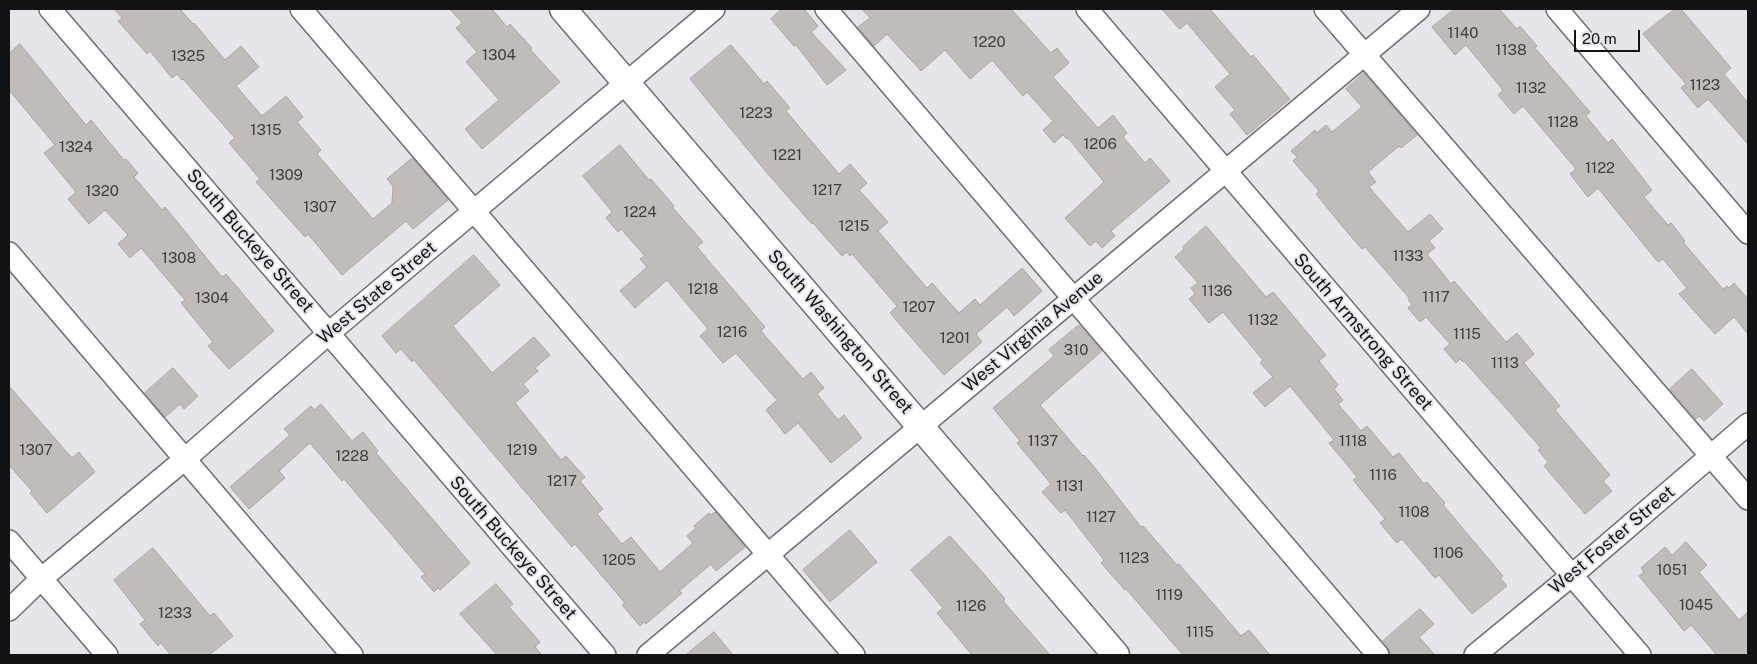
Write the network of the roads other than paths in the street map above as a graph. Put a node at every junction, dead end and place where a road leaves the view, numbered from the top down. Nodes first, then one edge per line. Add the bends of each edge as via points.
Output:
1 (50, 9) edge
2 (301, 9) edge
3 (563, 9) edge
4 (714, 9) edge
5 (826, 9) edge
6 (1086, 9) edge
7 (1325, 9) edge
8 (1419, 9) edge
9 (1557, 9) edge
10 (1365, 54) junction
11 (627, 84) junction
12 (1225, 170) junction
13 (475, 211) junction
14 (1748, 233) edge
15 (9, 253) edge
16 (1074, 297) junction
17 (330, 333) junction
18 (1748, 424) edge
19 (921, 427) junction
20 (1711, 455) junction
21 (184, 459) junction
22 (1748, 499) edge
23 (9, 541) edge
24 (768, 554) junction
25 (1571, 576) junction
26 (41, 579) junction
27 (9, 610) edge
28 (107, 655) edge
29 (352, 655) edge
30 (605, 655) edge
31 (648, 655) edge
32 (854, 655) edge
33 (1116, 655) edge
34 (1378, 655) edge
35 (1475, 655) edge
36 (1640, 655) edge

1 - 17 street, South Buckeye Street
2 - 13 street
3 - 11 main road, South Washington Street
4 - 11 street, West State Street
5 - 16 street
6 - 12 street, South Armstrong Street
7 - 10 street
8 - 10 street, West Virginia Avenue
9 - 14 street
10 - 12 street, West Virginia Avenue
10 - 20 street
11 - 13 street, West State Street
11 - 19 main road, South Washington Street
12 - 16 street, West Virginia Avenue
12 - 25 street, South Armstrong Street
13 - 17 street, West State Street
13 - 24 street
15 - 21 street
16 - 19 street, West Virginia Avenue
16 - 34 street
17 - 21 street, West State Street
17 - 30 street, South Buckeye Street
18 - 20 street, West Foster Street
19 - 24 street, West Virginia Avenue
19 - 33 main road, South Washington Street
20 - 22 street
20 - 25 street, West Foster Street
21 - 26 street, West State Street
21 - 29 street
23 - 26 street
24 - 31 street, West Virginia Avenue
24 - 32 street
25 - 35 street, West Foster Street
25 - 36 street, South Armstrong Street
26 - 27 street, West State Street
26 - 28 street

